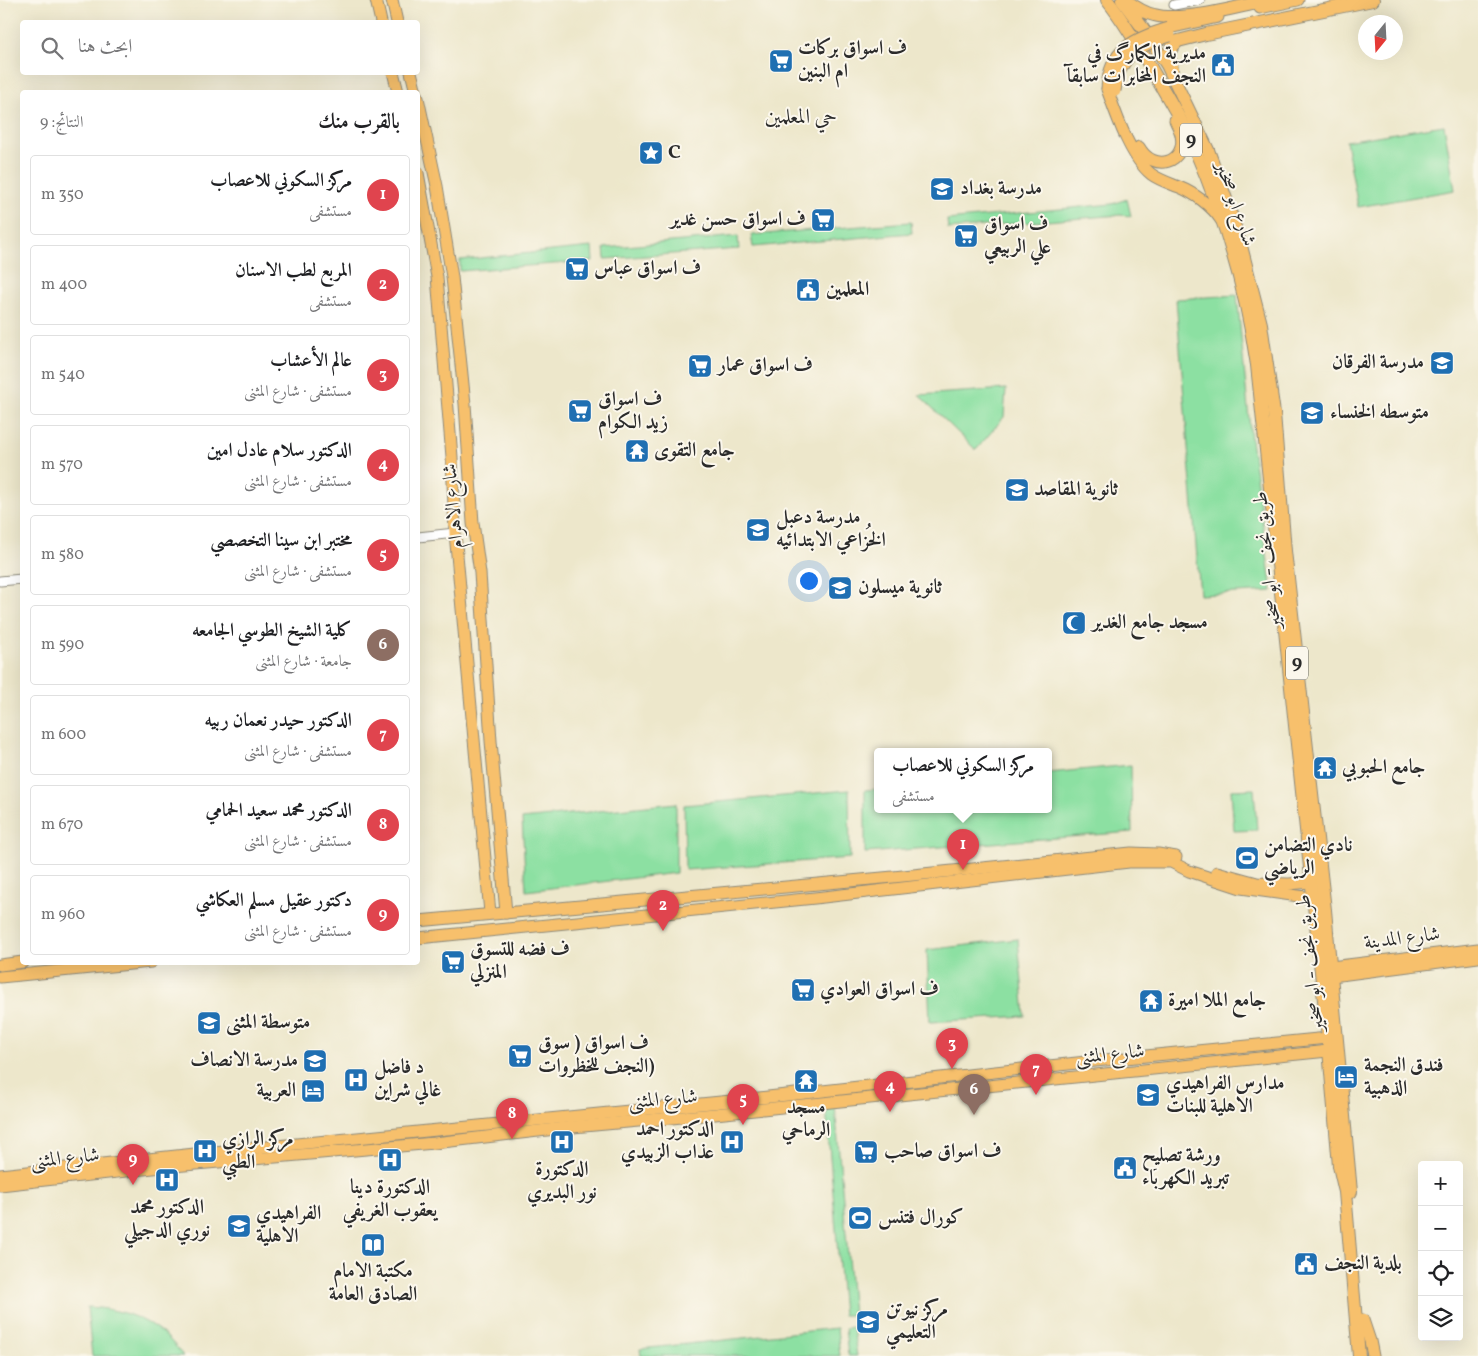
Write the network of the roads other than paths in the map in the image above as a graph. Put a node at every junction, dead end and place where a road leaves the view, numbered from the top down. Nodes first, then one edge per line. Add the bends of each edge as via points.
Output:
1 (376, 0) edge
2 (392, 0) edge
3 (1107, 0) edge
4 (1122, 0) edge
5 (1126, 0) edge
6 (1200, 0) edge
7 (1298, 0) edge
8 (1349, 0) edge
9 (1373, 0) edge
10 (1174, 5) dead end
11 (1277, 6) edge
12 (396, 17) edge
13 (380, 19) edge
14 (394, 75) edge
15 (412, 75) edge
16 (1160, 84) junction
17 (398, 90) edge
18 (416, 90) edge
19 (1111, 90) junction
20 (1180, 93) junction
21 (420, 107) edge
22 (420, 185) edge
23 (1224, 226) junction
24 (1244, 295) joint
25 (1266, 390) junction
26 (1268, 414) junction
27 (452, 457) junction
28 (468, 457) junction
29 (469, 474) junction
30 (453, 475) junction
31 (455, 533) junction
32 (420, 537) edge
33 (20, 578) edge
34 (0, 581) edge
35 (487, 675) junction
36 (468, 678) junction
37 (488, 694) junction
38 (470, 695) junction
39 (501, 852) junction
40 (484, 853) junction
41 (959, 870) junction
42 (893, 877) junction
43 (1311, 882) junction
44 (926, 885) junction
45 (896, 889) junction
46 (1313, 898) junction
47 (506, 913) junction
48 (490, 914) junction
49 (420, 921) edge
50 (420, 938) edge
51 (1478, 948) edge
52 (1478, 957) edge
53 (20, 962) edge
54 (0, 965) edge
55 (119, 965) edge
56 (1331, 971) junction
57 (0, 978) edge
58 (1328, 1044) junction
59 (986, 1073) junction
60 (960, 1076) junction
61 (987, 1086) junction
62 (964, 1089) junction
63 (407, 1132) junction
64 (391, 1134) junction
65 (410, 1144) junction
66 (392, 1146) junction
67 (175, 1161) junction
68 (161, 1162) junction
69 (1339, 1166) junction
70 (0, 1175) edge
71 (0, 1185) edge
72 (1363, 1320) junction
73 (1352, 1356) edge
74 (1359, 1356) edge
75 (1366, 1356) edge
76 (1373, 1356) edge

1 - 13 main road
2 - 12 main road
3 - 16 highway, شارع ابو صخير / 9
4 - 20 highway, طريق نجف - ابو صخير / 9 via 1157,49
5 - 11 highway via 1144,12 1170,17
6 - 10 street
7 - 11 main road
8 - 11 main road
9 - 20 highway via 1178,41 1169,54
11 - 19 main road, bridge via 1170,32 1132,53 1121,67
12 - 13 main road
14 - 17 main road
15 - 18 main road
16 - 19 main road via 1182,136 1178,155 1158,163 1144,155
16 - 23 highway, شارع ابو صخير / 9 via 1194,147
19 - 23 main road via 1128,140 1144,167 1196,196 1218,215
20 - 25 highway, طريق نجف - ابو صخير / 9 via 1218,174 1244,255 1261,324
21 - 28 main road, شارع الاهرام via 438,186 452,277
22 - 27 main road, شارع الاهرام via 437,277
23 - 24 highway, شارع ابو صخير / 9
24 - 25 highway, طريق نجف - ابو صخير / 9
25 - 26 highway, طريق نجف - ابو صخير / 9
26 - 43 highway, طريق نجف - ابو صخير / 9
26 - 56 highway, طريق نجف - ابو صخير / 9
27 - 28 main road via 459,460
27 - 30 main road, شارع الاهرام
28 - 29 main road, شارع الاهرام
29 - 30 main road via 460,470
29 - 35 main road, شارع الاهرام
30 - 31 main road, شارع الاهرام
31 - 32 street
31 - 36 main road, شارع الاهرام
33 - 34 street
35 - 36 main road via 479,682
35 - 37 main road, شارع الاهرام
36 - 38 main road, شارع الاهرام
37 - 38 main road via 479,688
37 - 39 main road, شارع الاهرام
38 - 40 main road, شارع الاهرام
39 - 40 main road
39 - 47 main road, شارع الاهرام
40 - 48 main road, شارع الاهرام
41 - 42 main road
41 - 43 main road via 1131,853 1172,856 1257,883
41 - 44 main road via 949,876 924,878 922,881
42 - 45 main road via 900,881
42 - 47 main road
43 - 46 highway, طريق نجف - ابو صخير / 9
44 - 45 main road
44 - 46 main road via 1128,862 1171,862 1241,888
45 - 50 main road
46 - 58 highway, طريق نجف - ابو صخير / 9
47 - 48 main road
48 - 49 main road
51 - 56 main road, شارع المدينة
52 - 56 main road, شارع المدينة
53 - 54 main road
55 - 57 main road
56 - 72 highway, طريق نجف - ابو صخير / 9
58 - 59 main road, شارع المثنى
58 - 61 main road, شارع المثنى
58 - 69 highway, طريق نجف - ابو صخير / 9
59 - 60 main road, شارع المثنى
59 - 61 main road via 980,1080
60 - 62 main road via 967,1081
60 - 63 main road, شارع المثنى
61 - 62 main road, شارع المثنى
62 - 65 main road, شارع المثنى
63 - 64 main road, شارع المثنى
63 - 65 main road via 405,1139
64 - 66 main road via 397,1140
64 - 67 main road, شارع المثنى
65 - 66 main road, شارع المثنى
66 - 67 main road, شارع المثنى
67 - 68 main road, شارع المثنى
68 - 70 main road, شارع المثنى
68 - 71 main road, شارع المثنى
69 - 73 highway via 1340,1234
69 - 74 highway, طريق نجف - ابو صخير / 9 via 1345,1192
72 - 75 highway, طريق نجف - ابو صخير / 9
72 - 76 main road

